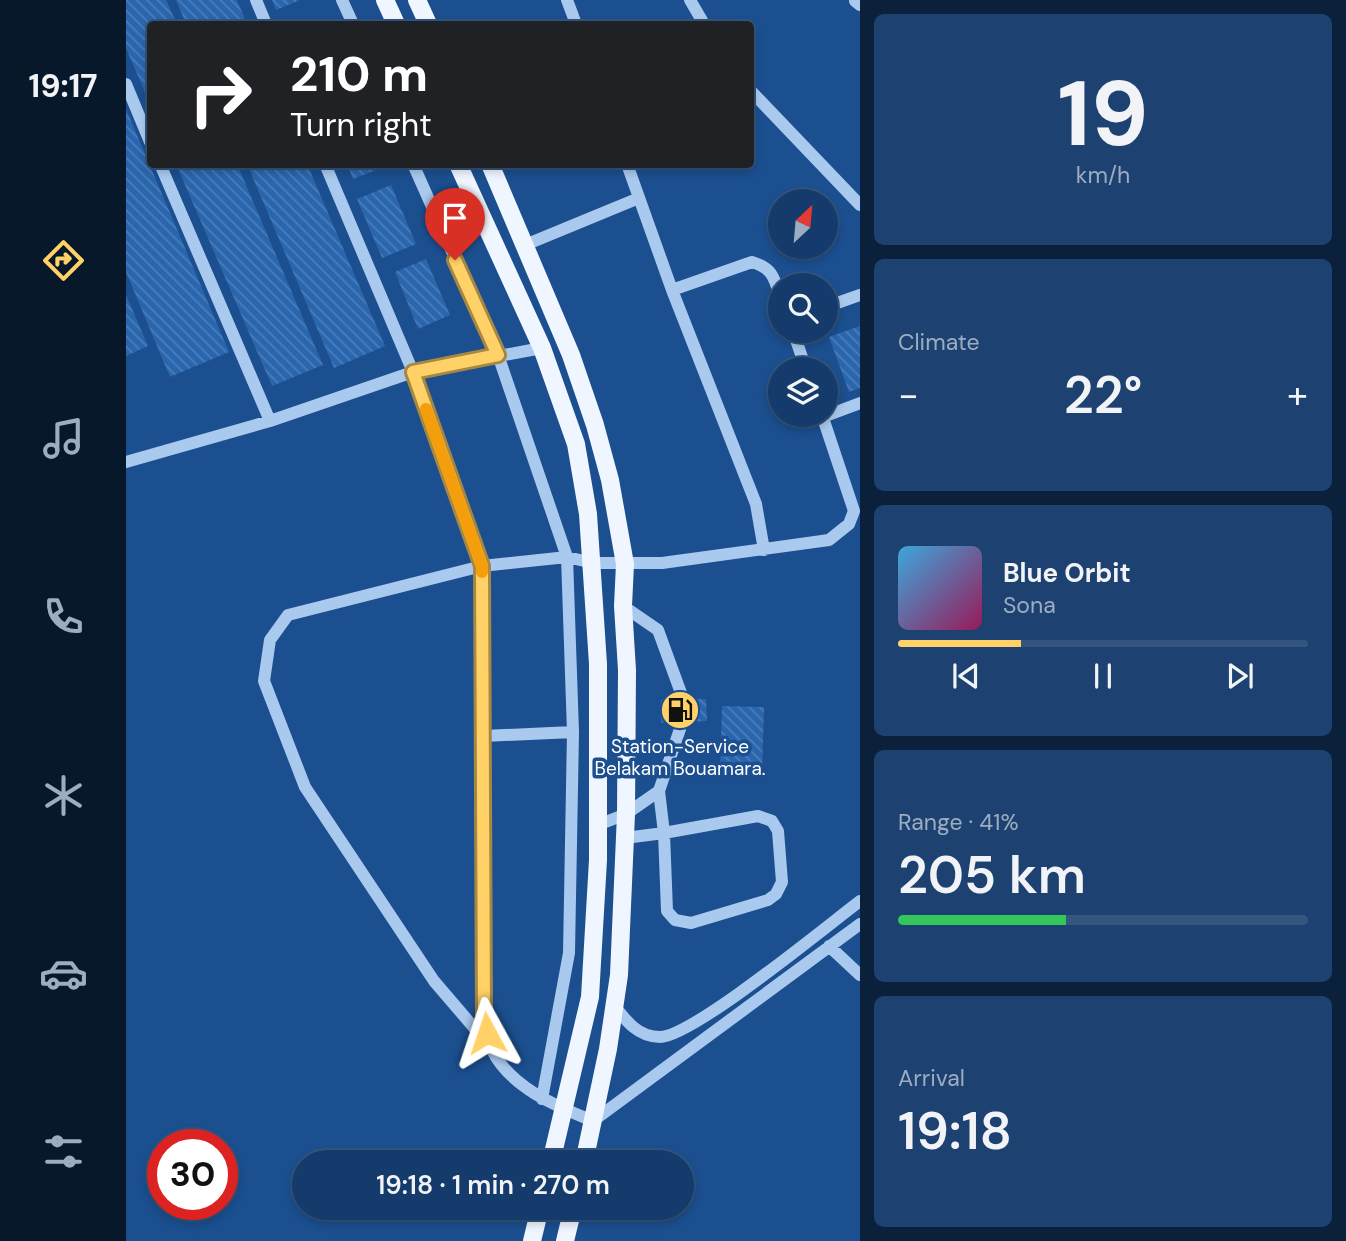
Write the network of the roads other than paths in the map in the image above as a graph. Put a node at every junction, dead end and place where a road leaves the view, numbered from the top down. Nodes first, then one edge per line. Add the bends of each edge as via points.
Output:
1 (256, 0) edge
2 (342, 0) edge
3 (385, 0) edge
4 (417, 0) edge
5 (567, 0) edge
6 (690, 0) edge
7 (265, 21) edge
8 (352, 21) edge
9 (395, 21) edge
10 (427, 21) edge
11 (575, 21) edge
12 (702, 21) edge
13 (126, 84) edge
14 (754, 94) edge
15 (147, 135) edge
16 (162, 168) edge
17 (327, 168) edge
18 (415, 168) edge
19 (460, 168) edge
20 (492, 168) edge
21 (628, 168) edge
22 (639, 198) junction
23 (859, 205) edge
24 (525, 245) junction
25 (771, 273) edge
26 (672, 290) junction
27 (859, 295) edge
28 (838, 303) edge
29 (542, 348) junction
30 (498, 355) junction
31 (413, 372) junction
32 (859, 403) edge
33 (838, 410) edge
34 (270, 421) junction
35 (826, 427) edge
36 (126, 462) edge
37 (857, 510) edge
38 (764, 550) junction
39 (566, 557) junction
40 (593, 562) junction
41 (625, 564) junction
42 (482, 566) junction
43 (623, 606) junction
44 (681, 693) tunnel mouth
45 (680, 729) tunnel mouth
46 (573, 732) junction
47 (483, 736) junction
48 (659, 791) junction
49 (626, 814) junction
50 (598, 825) junction
51 (664, 833) junction
52 (625, 838) junction
53 (859, 901) edge
54 (859, 924) edge
55 (829, 946) junction
56 (859, 975) edge
57 (614, 1004) junction
58 (491, 1047) junction
59 (542, 1099) junction
60 (564, 1109) junction
61 (593, 1121) junction
62 (554, 1150) edge
63 (587, 1150) edge
64 (537, 1220) edge
65 (570, 1220) edge
66 (532, 1241) edge
67 (565, 1241) edge

1 - 7 street
2 - 8 street
3 - 9 main road
4 - 10 main road
5 - 11 street
6 - 12 street
13 - 15 street
14 - 23 street
16 - 34 street
17 - 31 street
18 - 30 street
19 - 29 main road
20 - 24 main road
21 - 22 street
22 - 24 street
22 - 26 street
24 - 41 main road via 595,425
25 - 26 street via 752,262
26 - 38 street via 756,504
27 - 28 street
29 - 30 street
29 - 40 main road via 576,444
30 - 31 street
30 - 39 street
31 - 34 street
31 - 42 street
32 - 33 street
34 - 36 street
35 - 37 street
37 - 38 street via 849,524 829,540
38 - 41 street
39 - 40 street
39 - 42 street
39 - 46 street
40 - 41 street
40 - 50 main road
41 - 43 main road
42 - 47 street
42 - 58 street via 288,615 270,640 264,681 305,787 434,981
43 - 44 street via 658,630
43 - 49 main road
45 - 48 street
46 - 47 street
46 - 59 street via 569,953
47 - 58 street via 484,1018
48 - 49 street
48 - 51 street
49 - 50 street
49 - 52 main road
50 - 60 main road via 590,997
51 - 51 street via 667,911 675,920 691,923 768,900 782,882 778,831 772,821 758,816
51 - 52 street
52 - 57 main road
53 - 57 street via 716,1010 671,1036 638,1032
54 - 55 street
55 - 56 street
55 - 61 street
57 - 61 main road
58 - 59 street via 507,1072
59 - 60 street
60 - 61 street
60 - 62 main road
61 - 63 main road
64 - 66 main road
65 - 67 main road

